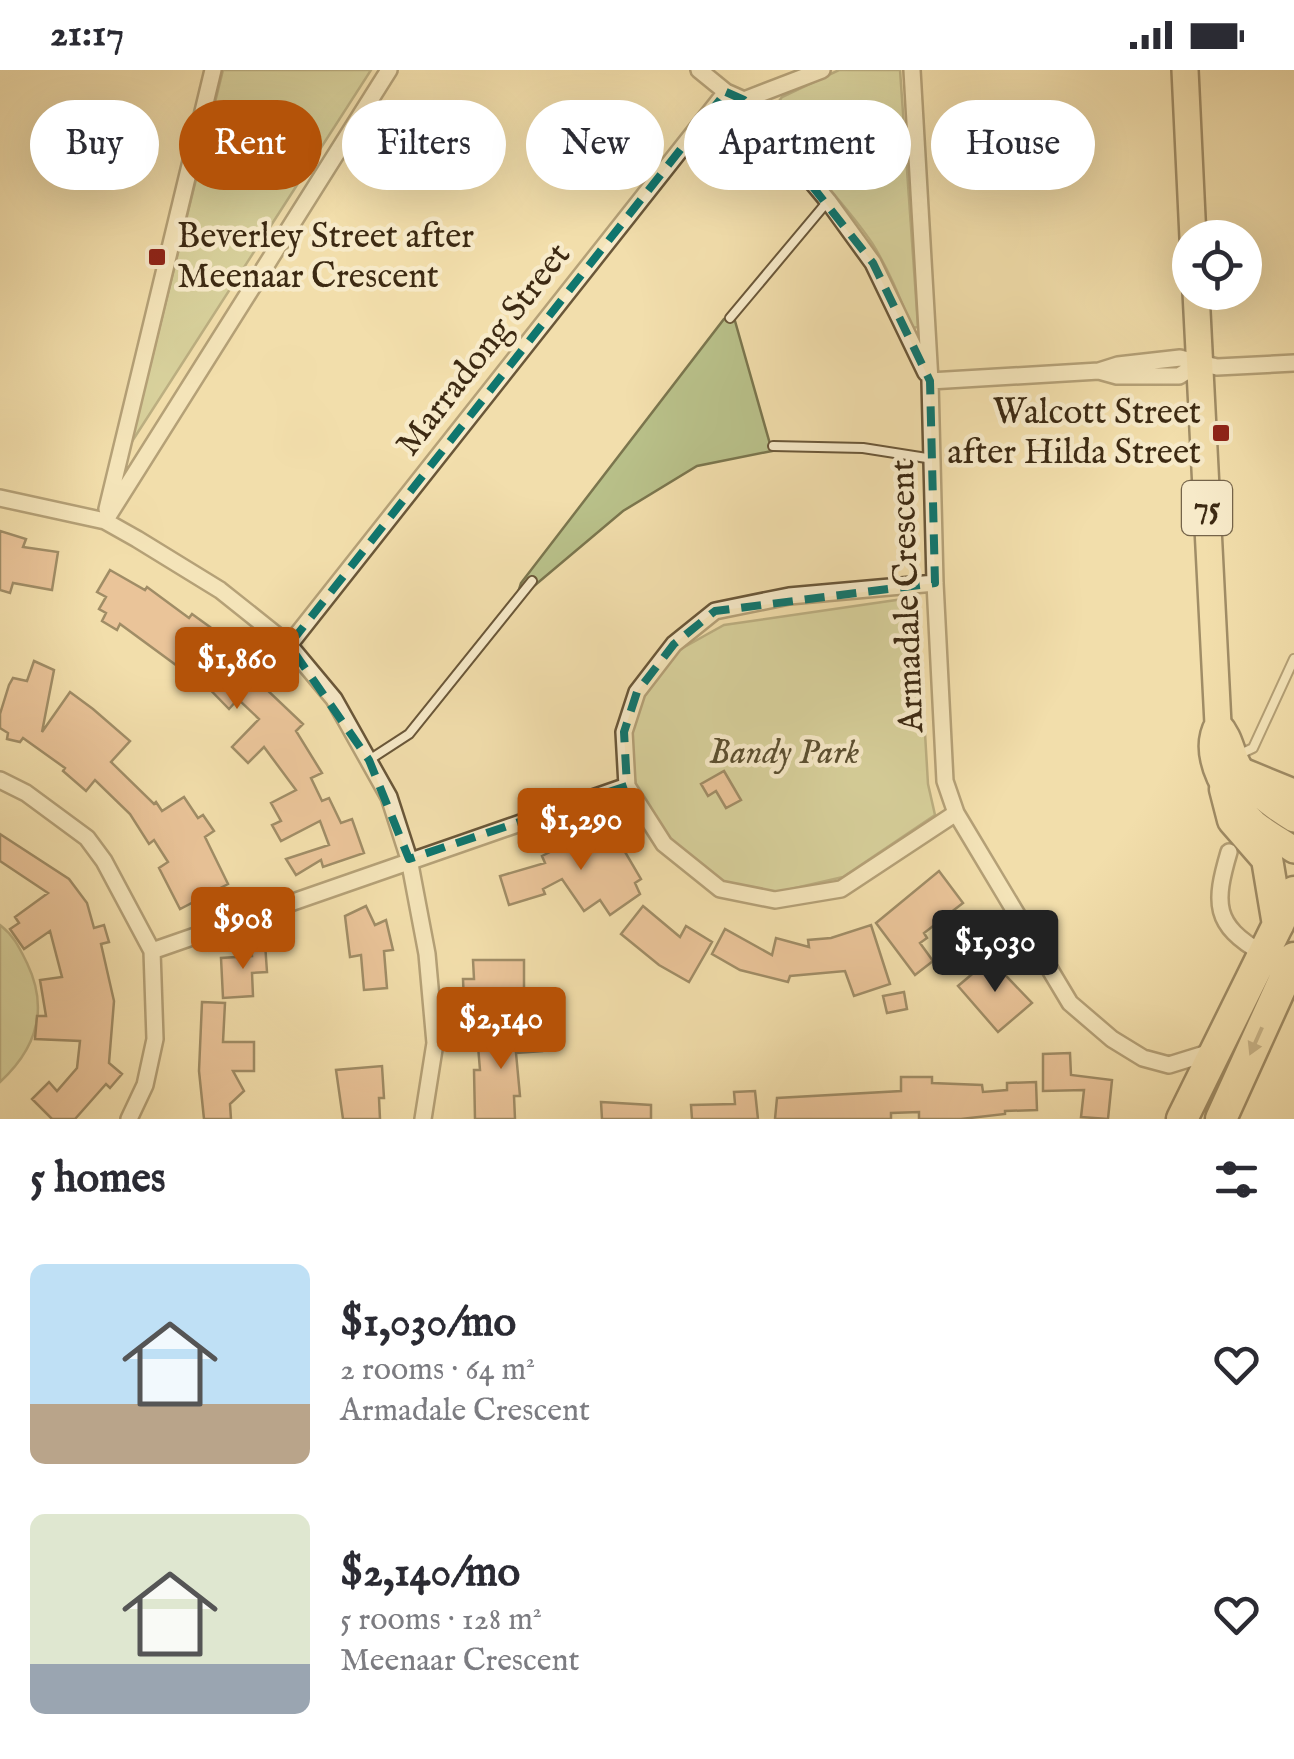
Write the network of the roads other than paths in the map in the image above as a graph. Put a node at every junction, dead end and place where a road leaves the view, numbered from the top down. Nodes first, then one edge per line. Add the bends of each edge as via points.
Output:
1 (213, 70) edge
2 (389, 70) edge
3 (699, 70) edge
4 (822, 70) edge
5 (912, 70) edge
6 (1184, 70) edge
7 (726, 92) junction
8 (744, 100) joint
9 (819, 190) edge
10 (828, 201) junction
11 (1193, 220) edge
12 (1197, 310) edge
13 (730, 318) dead end
14 (1200, 363) junction
15 (1294, 363) edge
16 (930, 381) junction
17 (772, 446) dead end
18 (933, 459) junction
19 (0, 498) edge
20 (104, 521) junction
21 (532, 582) dead end
22 (935, 583) junction
23 (289, 645) junction
24 (1294, 659) edge
25 (369, 760) junction
26 (1234, 774) junction
27 (0, 780) edge
28 (627, 786) junction
29 (1294, 795) edge
30 (956, 813) junction
31 (1294, 819) edge
32 (1294, 850) edge
33 (1230, 852) dead end
34 (409, 859) junction
35 (1294, 892) edge
36 (1278, 924) junction
37 (152, 951) junction
38 (1262, 953) junction
39 (1294, 958) edge
40 (1202, 1056) junction
41 (129, 1119) edge
42 (423, 1119) edge
43 (1182, 1119) edge
44 (1221, 1119) edge

1 - 20 street
2 - 20 street
3 - 7 street, Armadale Crescent
4 - 8 street
5 - 16 street
6 - 11 main road
7 - 8 street, Armadale Crescent
7 - 23 street, Marradong Street
9 - 10 street, Armadale Crescent
10 - 13 lane
10 - 16 street, Armadale Crescent via 873,263
12 - 14 main road, 75
14 - 15 street
14 - 16 street via 1179,376 1099,371
14 - 26 main road, 75 via 1218,724 1212,736 1214,756
16 - 18 street, Armadale Crescent
17 - 18 lane via 863,448
18 - 22 street, Armadale Crescent
19 - 20 street
20 - 23 street via 220,590
21 - 25 lane via 408,734
22 - 28 street via 789,596 715,611 674,644 637,692 624,732
22 - 30 street, Armadale Crescent via 945,782
23 - 25 street via 334,700
24 - 26 lane
25 - 34 street
26 - 29 highway
26 - 31 main road
26 - 32 main road, 75 via 1253,822
26 - 36 highway via 1234,820 1267,859
27 - 37 street via 87,838
28 - 30 street via 664,844 720,889 775,900 841,889
28 - 34 street
30 - 40 street, Armadale Crescent via 1070,1002 1143,1058 1169,1066
33 - 38 street via 1220,914 1230,932
34 - 37 street
34 - 42 street via 435,1042
35 - 36 highway
36 - 38 highway
37 - 41 street via 154,1039 146,1084
38 - 40 highway
39 -> 44 highway
40 - 43 highway

